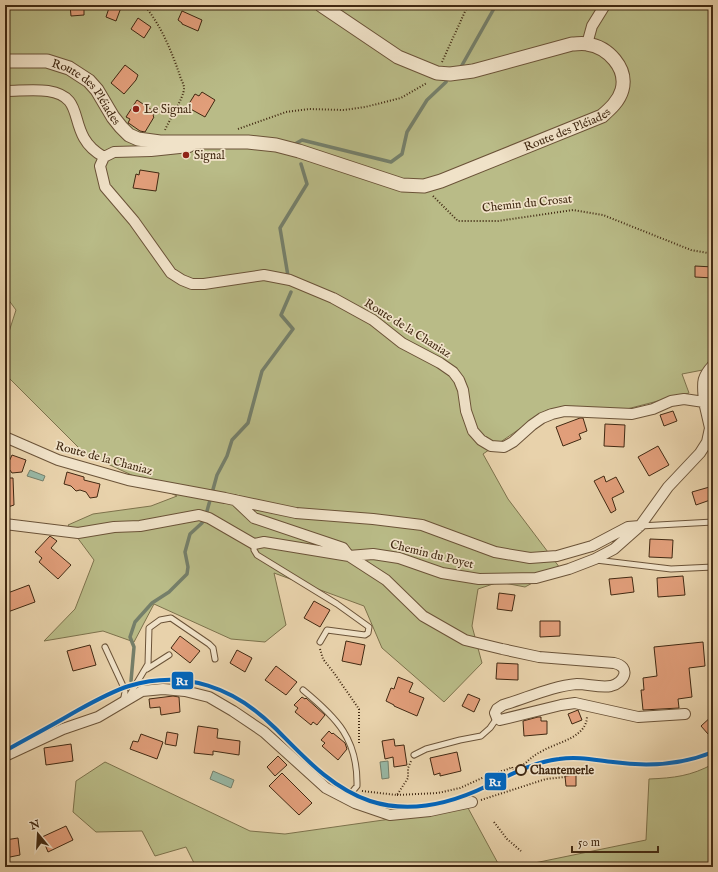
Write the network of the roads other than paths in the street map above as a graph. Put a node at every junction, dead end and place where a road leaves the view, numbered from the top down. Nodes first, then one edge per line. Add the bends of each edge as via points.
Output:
1 (321, 5) edge
2 (610, 5) edge
3 (602, 9) edge
4 (587, 44) junction
5 (5, 61) edge
6 (5, 91) edge
7 (196, 141) junction
8 (104, 157) junction
9 (713, 365) edge
10 (708, 382) edge
11 (704, 402) junction
12 (5, 437) edge
13 (230, 499) junction
14 (713, 522) edge
15 (5, 524) edge
16 (640, 526) junction
17 (254, 544) junction
18 (349, 556) junction
19 (595, 559) junction
20 (713, 567) edge
21 (320, 642) road end
22 (104, 647) dead end
23 (169, 655) dead end
24 (216, 659) dead end
25 (144, 670) junction
26 (303, 690) dead end
27 (125, 702) junction
28 (685, 714) dead end
29 (497, 718) junction
30 (414, 755) road end
31 (5, 756) edge
32 (346, 799) junction
33 (472, 802) road end

1 - 4 street, Route des Pléiades via 398,57 437,73 472,71 572,44
2 - 3 street
3 - 4 street via 592,26
4 - 7 street, Route des Pléiades via 609,53 616,61 624,80 618,100 602,116 424,186 387,181 276,145
5 - 7 street, Route des Pléiades via 47,61 81,74 97,90 121,127 138,139 160,142
6 - 8 street via 48,91 64,96 74,107 84,140 92,150
7 - 8 street via 189,148 114,152
8 - 11 street, Route de la Chaniaz via 100,166 105,187 171,272 192,284 264,275 290,280 333,298 373,320 402,342 453,372 459,380 473,431 481,440 492,446 504,447 542,418 565,411 632,414 671,401 684,399
9 - 10 street via 705,374
10 - 11 street
11 - 16 street via 710,428 707,442 668,487
12 - 13 street, Route de la Chaniaz via 58,460 128,480
13 - 16 street, Route de la Chaniaz via 296,513 422,525 495,552 530,558 556,556 592,546 628,527
13 - 18 street via 254,518 343,548
14 - 16 lane
15 - 17 street via 78,534 114,526 140,526 199,515 209,518
16 - 19 street, Chemin du Poyet via 614,549
17 - 18 street, Chemin du Poyet via 264,542
17 - 21 lane via 257,555 337,604 369,627 365,635 327,630
18 - 19 street, Chemin du Poyet via 373,554 399,558 442,573 480,579 536,578 569,570
18 - 29 street via 386,580 423,616 465,640 539,657 621,664 624,669 624,676 620,682 610,686 577,684 555,688 503,705 495,713
19 - 20 lane via 671,569
22 - 27 lane via 124,688
23 - 25 lane
24 - 25 lane via 209,644 170,618 160,620 148,628 148,664
25 - 27 lane
26 - 32 lane via 339,723 353,748 358,775 357,786
27 - 31 street via 98,717 63,729
27 - 32 street via 142,692 163,689 208,697 264,732 326,788
28 - 29 street via 638,717 575,703 506,720
29 - 30 lane via 481,736 426,749
32 - 33 street via 390,815 430,811

